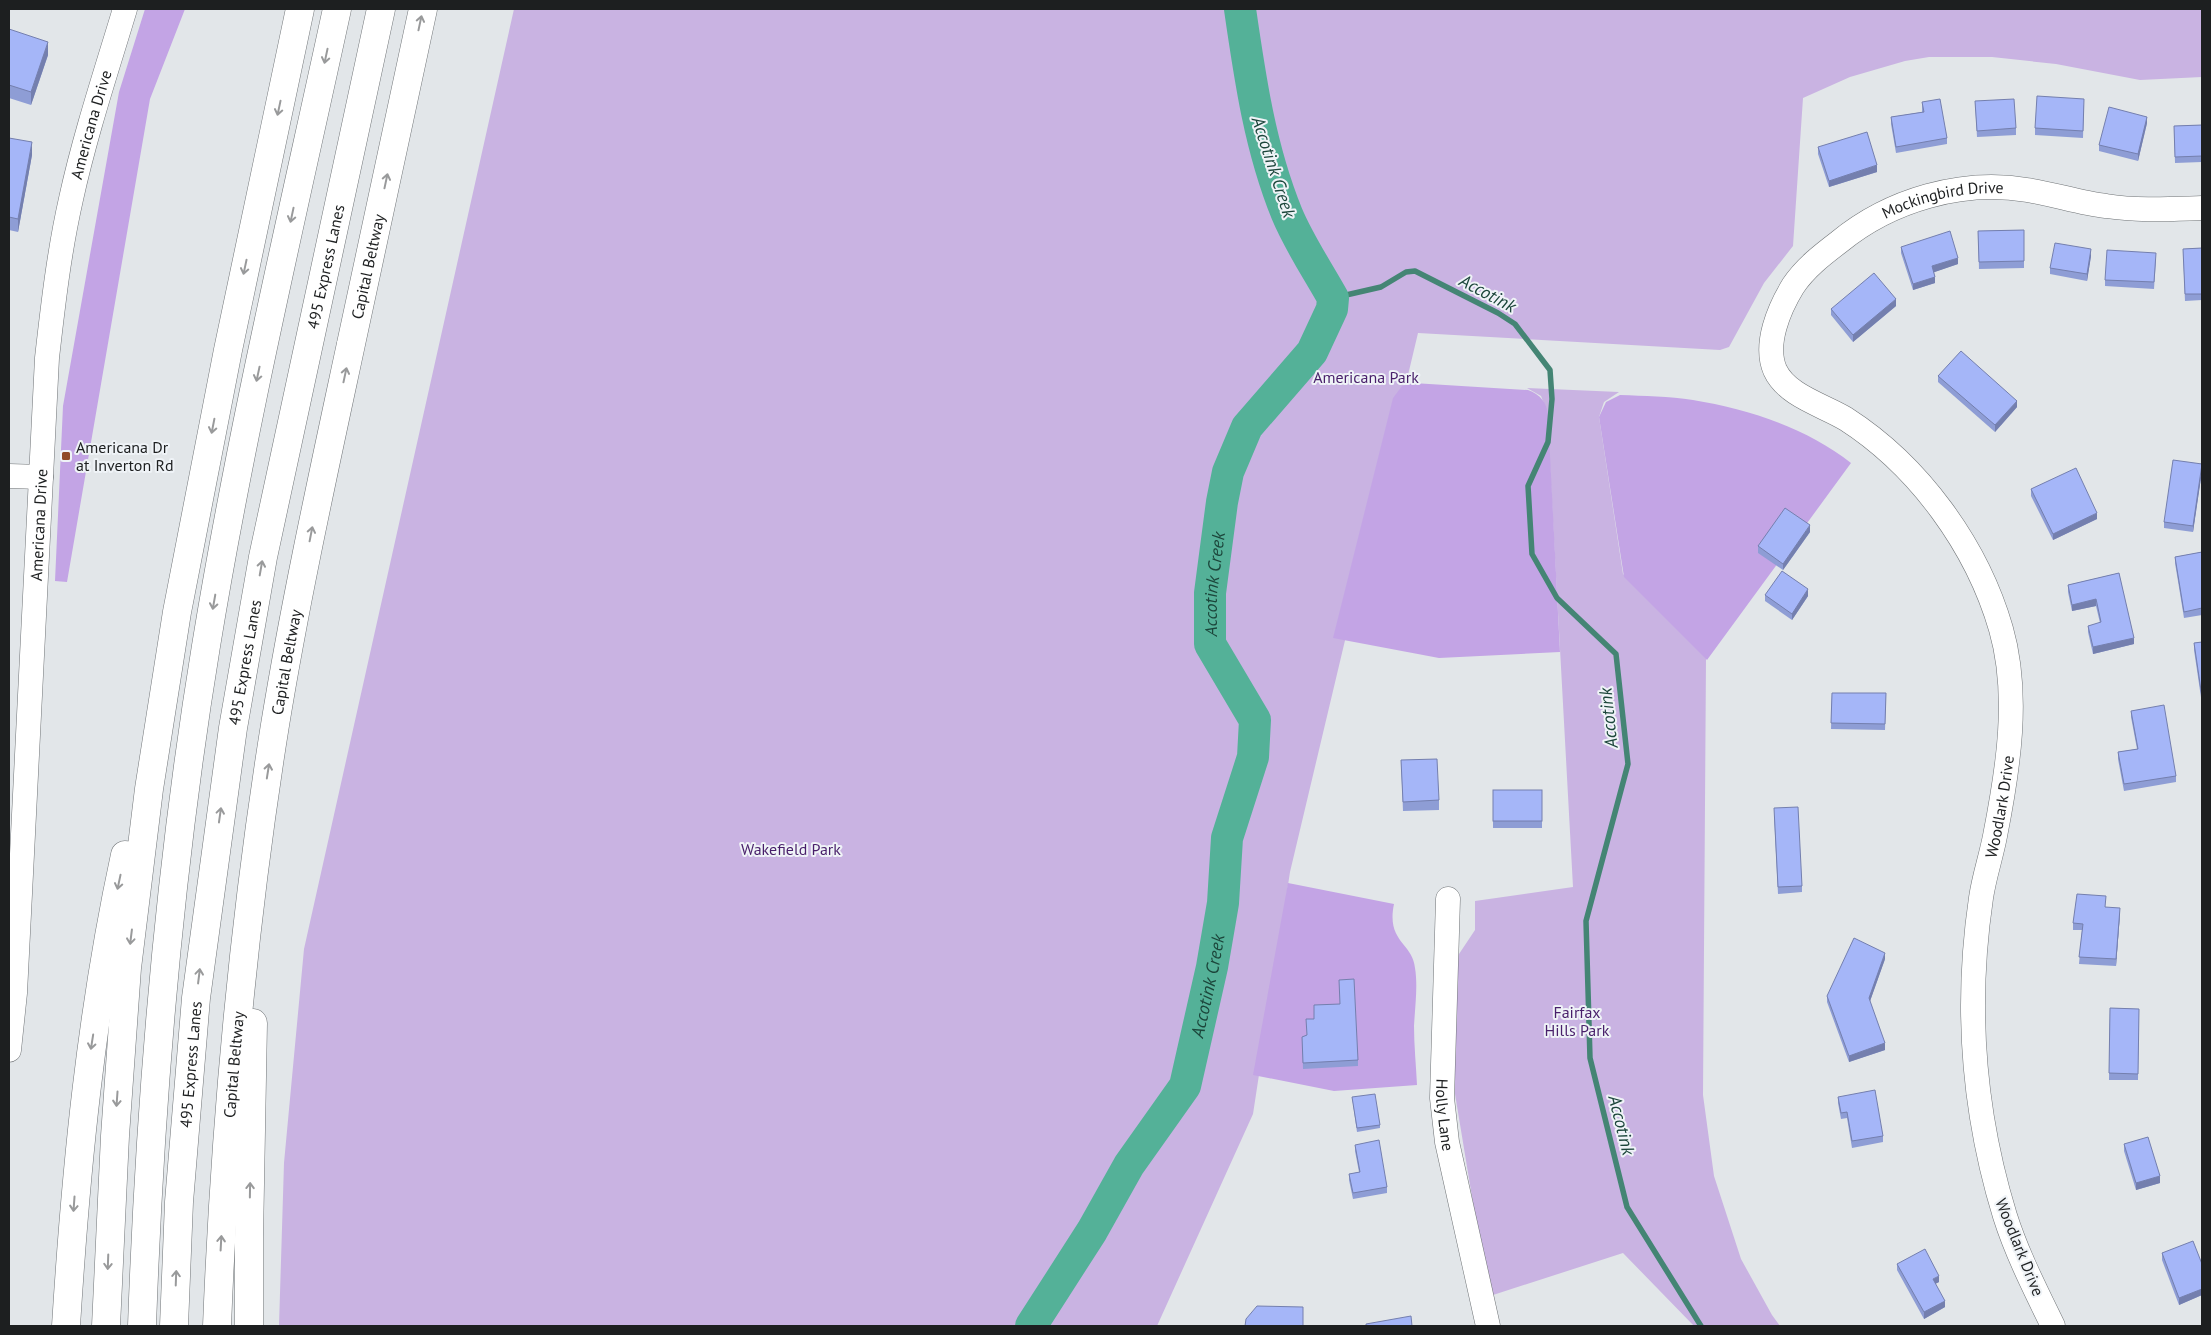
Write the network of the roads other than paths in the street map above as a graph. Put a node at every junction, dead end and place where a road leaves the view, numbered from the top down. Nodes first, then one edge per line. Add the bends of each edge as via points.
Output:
1 (124, 9) edge
2 (300, 9) edge
3 (337, 9) edge
4 (381, 9) edge
5 (423, 9) edge
6 (2202, 208) edge
7 (1774, 366) joint
8 (9, 476) edge
9 (41, 477) junction
10 (177, 612) junction
11 (258, 837) junction
12 (1448, 899) dead end
13 (9, 1050) edge
14 (66, 1326) edge
15 (106, 1326) edge
16 (142, 1326) edge
17 (174, 1326) edge
18 (217, 1326) edge
19 (249, 1326) edge
20 (1488, 1326) edge
21 (2053, 1326) edge

1 - 9 street, Americana Drive via 83,147 57,272 47,358
2 -> 10 highway
3 -> 16 highway via 237,480 193,727 158,1037
17 -> 4 highway, 495 Express Lanes via 179,1202 196,998 233,728 263,556
11 -> 5 highway, Capital Beltway via 301,585
6 - 7 street, Mockingbird Drive via 2140,210 1994,187 1964,189 1894,208 1848,234 1809,265 1781,310 1772,336
7 - 21 street, Woodlark Drive via 1781,380 1792,389 1848,420 1882,446 1936,503 1978,571 2002,634 2008,661 2009,746 1974,949 1974,1058 1990,1162 2006,1217
8 - 9 street
9 - 13 street, Americana Drive via 16,994
10 -> 14 highway via 108,938 76,1176
10 -> 15 highway via 149,789 127,968 114,1146
18 -> 11 highway, Capital Beltway via 229,1108
19 -> 11 highway
12 - 20 street, Holly Lane via 1442,1098 1447,1142

